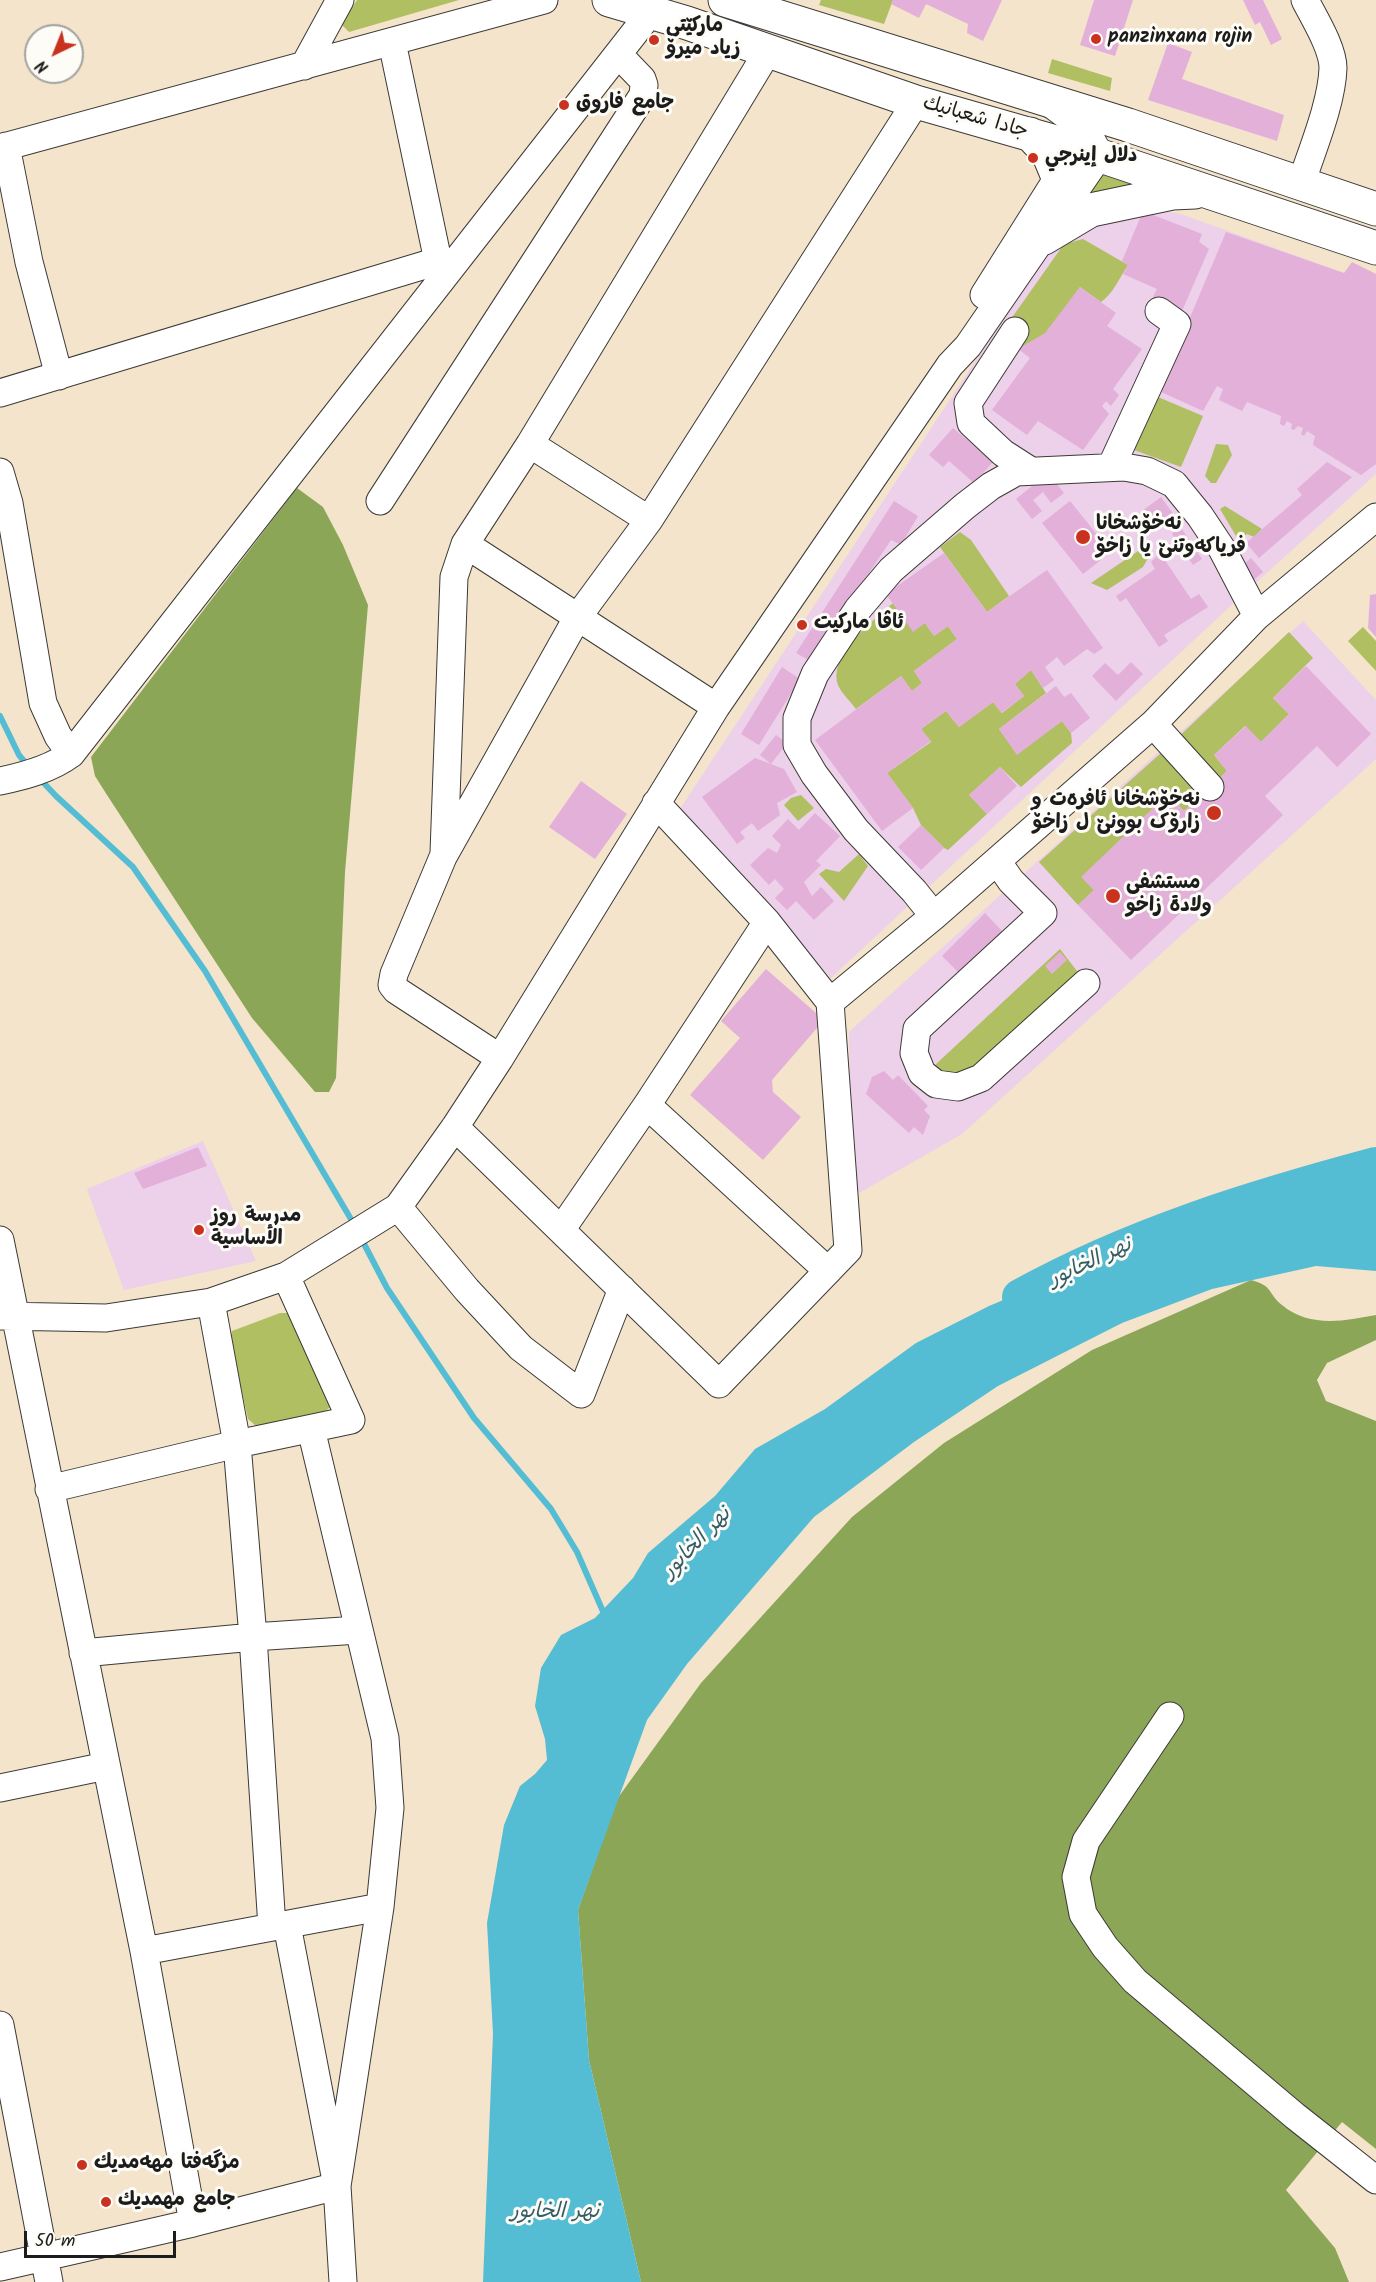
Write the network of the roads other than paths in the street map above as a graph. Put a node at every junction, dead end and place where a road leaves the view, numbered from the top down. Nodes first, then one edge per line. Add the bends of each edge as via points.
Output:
1 (340, 0) edge
2 (544, 0) edge
3 (609, 0) edge
4 (727, 0) edge
5 (1305, 0) edge
6 (650, 13) junction
7 (392, 42) junction
8 (768, 51) junction
9 (618, 54) junction
10 (304, 66) junction
11 (1047, 101) junction
12 (916, 102) junction
13 (1128, 126) junction
14 (1030, 134) junction
15 (3, 147) edge
16 (1088, 147) junction
17 (1058, 177) junction
18 (1301, 184) junction
19 (1208, 192) junction
20 (1376, 209) edge
21 (1044, 238) junction
22 (1376, 248) edge
23 (443, 266) junction
24 (1159, 311) dead end
25 (1015, 331) dead end
26 (950, 365) junction
27 (59, 376) junction
28 (0, 393) edge
29 (530, 444) junction
30 (1111, 467) junction
31 (1031, 471) junction
32 (0, 472) edge
33 (380, 501) dead end
34 (1376, 517) edge
35 (649, 520) junction
36 (465, 544) junction
37 (1257, 616) junction
38 (577, 618) junction
39 (716, 707) junction
40 (1153, 724) junction
41 (65, 758) junction
42 (8, 779) edge
43 (1210, 787) dead end
44 (656, 802) junction
45 (443, 857) junction
46 (997, 861) junction
47 (934, 916) junction
48 (767, 922) junction
49 (1086, 983) dead end
50 (830, 1002) junction
51 (500, 1058) junction
52 (647, 1105) junction
53 (455, 1127) junction
54 (398, 1207) junction
55 (561, 1230) junction
56 (0, 1240) edge
57 (828, 1271) junction
58 (293, 1272) junction
59 (621, 1289) junction
60 (211, 1302) junction
61 (8, 1316) edge
62 (310, 1429) junction
63 (237, 1444) junction
64 (50, 1489) junction
65 (358, 1630) junction
66 (253, 1637) junction
67 (83, 1653) junction
68 (1170, 1716) dead end
69 (106, 1766) junction
70 (0, 1788) edge
71 (380, 1907) junction
72 (280, 1926) junction
73 (144, 1950) junction
74 (0, 2025) edge
75 (1376, 2180) edge
76 (337, 2186) junction
77 (193, 2223) junction
78 (0, 2267) edge
79 (46, 2269) edge
80 (344, 2282) edge

1 - 10 street
2 - 7 street
3 - 6 highway, جادا شعبانيك
4 - 11 highway, جادا شعبانيك
5 - 18 street via 1333,66 1326,110
6 - 8 highway, جادا شعبانيك
6 - 9 street
7 - 10 street
7 - 23 street
8 - 12 highway, جادا شعبانيك
8 - 29 street
9 - 23 street
9 - 33 street via 642,79 643,95
10 - 15 street
11 - 13 highway, جادا شعبانيك
11 - 16 street
12 - 14 highway, جادا شعبانيك
12 - 35 street
13 - 16 street
13 - 18 highway, جادا شعبانيك
14 - 16 highway, جادا شعبانيك
14 - 17 highway via 1048,153
15 - 27 street
16 - 17 street
16 - 19 highway, جادا شعبانيك
16 - 21 street
17 - 26 street via 956,338
18 - 20 highway, جادا شعبانيك
19 - 21 highway via 1173,193 1091,210
19 - 22 highway, جادا شعبانيك
21 - 26 street via 968,346
23 - 27 street
23 - 41 street
24 - 30 street via 1177,324
25 - 31 street via 968,403 971,423 1003,453
26 - 39 street
27 - 28 street
29 - 35 street
29 - 36 street
30 - 31 street
30 - 37 street via 1147,471 1174,484 1222,549
31 - 47 street via 1016,472 982,493 927,537 876,586 815,674 797,718 797,745 814,774 856,830
32 - 41 street via 43,703
34 - 37 street
35 - 38 street
36 - 38 street
36 - 45 street via 454,577
37 - 40 street
38 - 39 street
38 - 45 street
39 - 44 street
40 - 43 street
40 - 46 street
41 - 42 street
44 - 48 street
44 - 51 street
45 - 51 street via 392,985
46 - 47 street
46 - 49 street via 1043,913 917,1029 914,1053 922,1073 936,1084 958,1087 981,1078
47 - 50 street
48 - 50 street
48 - 52 street
50 - 57 street via 848,1250
51 - 53 street
52 - 55 street
52 - 57 street
53 - 54 street
53 - 55 street
54 - 58 street
54 - 59 street via 521,1348 581,1394
55 - 59 street
56 - 61 street
57 - 59 street via 719,1384
58 - 60 street
58 - 62 street via 351,1420
60 - 61 street via 106,1318
60 - 63 street
61 - 64 street
62 - 63 street
62 - 65 street
63 - 64 street
63 - 66 street
64 - 67 street
65 - 66 street
65 - 71 street via 385,1738 390,1808
66 - 67 street
66 - 72 street
67 - 69 street
68 - 75 street via 1086,1841 1076,1877 1083,1914 1105,1947 1135,1980
69 - 70 street
69 - 73 street
71 - 72 street
71 - 76 street
72 - 73 street
72 - 76 street
73 - 77 street
74 - 79 street
76 - 77 street
76 - 80 street
77 - 79 street
78 - 79 street

